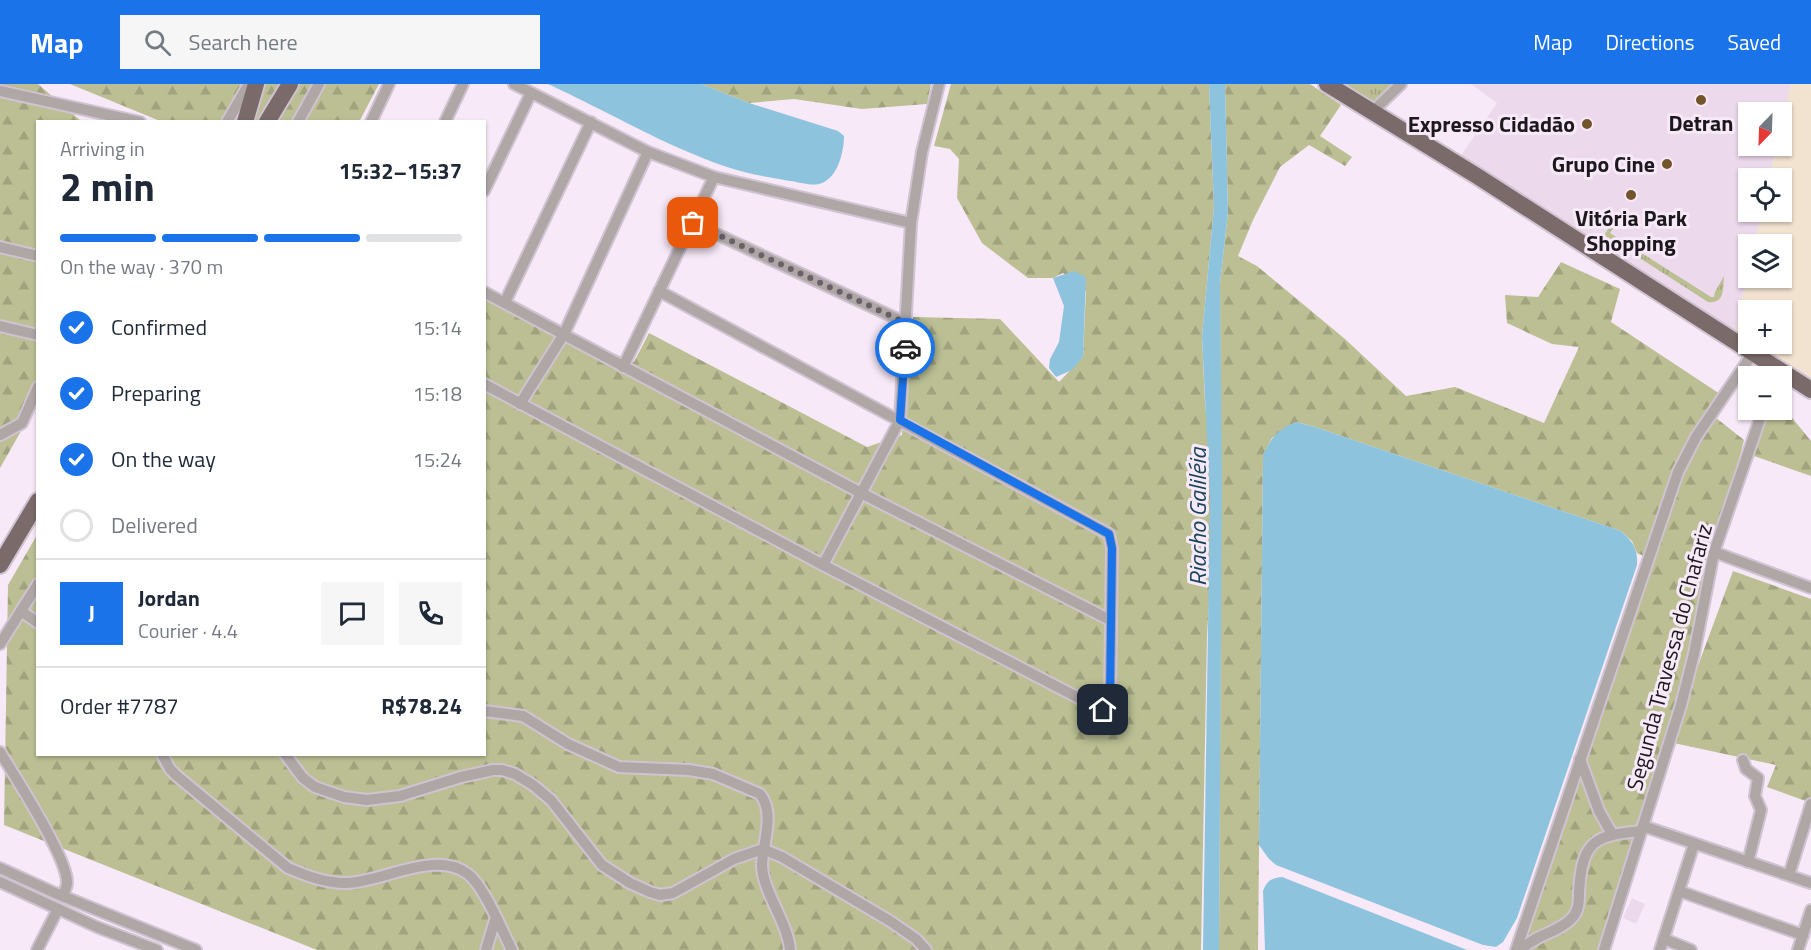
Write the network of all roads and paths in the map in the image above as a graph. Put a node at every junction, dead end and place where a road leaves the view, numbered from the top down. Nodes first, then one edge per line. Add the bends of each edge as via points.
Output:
1 (249, 84) edge
2 (256, 84) edge
3 (290, 84) edge
4 (319, 84) edge
5 (389, 84) edge
6 (463, 84) edge
7 (514, 84) edge
8 (939, 84) edge
9 (1327, 84) edge
10 (1401, 84) edge
11 (0, 91) edge
12 (531, 93) junction
13 (1372, 112) junction
14 (131, 120) edge
15 (228, 120) edge
16 (246, 120) edge
17 (268, 120) edge
18 (299, 120) edge
19 (372, 120) edge
20 (446, 120) edge
21 (591, 122) junction
22 (648, 152) junction
23 (714, 177) junction
24 (486, 187) edge
25 (693, 223) junction
26 (911, 224) junction
27 (0, 247) edge
28 (36, 256) edge
29 (659, 291) junction
30 (486, 293) edge
31 (505, 302) junction
32 (906, 323) junction
33 (0, 326) edge
34 (564, 333) junction
35 (36, 335) edge
36 (1738, 343) edge
37 (1753, 354) edge
38 (1755, 354) edge
39 (623, 366) junction
40 (1768, 366) edge
41 (1792, 381) edge
42 (486, 385) edge
43 (1811, 390) edge
44 (36, 392) edge
45 (520, 404) junction
46 (900, 420) junction
47 (1760, 420) edge
48 (0, 435) edge
49 (861, 493) junction
50 (36, 504) edge
51 (1714, 552) junction
52 (0, 565) edge
53 (823, 565) junction
54 (36, 587) edge
55 (1811, 588) edge
56 (21, 610) junction
57 (1110, 620) junction
58 (36, 621) edge
59 (0, 644) edge
60 (486, 711) edge
61 (0, 752) edge
62 (163, 756) edge
63 (286, 756) edge
64 (1580, 759) junction
65 (1743, 760) dead end
66 (1811, 804) edge
67 (1643, 829) junction
68 (1612, 834) junction
69 (1694, 844) junction
70 (763, 849) junction
71 (1748, 862) junction
72 (0, 868) edge
73 (1789, 875) junction
74 (0, 882) edge
75 (1811, 883) edge
76 (1679, 891) junction
77 (63, 896) junction
78 (58, 910) junction
79 (1811, 910) edge
80 (496, 916) junction
81 (1803, 934) junction
82 (1662, 945) edge
83 (37, 950) edge
84 (157, 950) edge
85 (195, 950) edge
86 (486, 950) edge
87 (512, 950) edge
88 (790, 950) edge
89 (926, 950) edge
90 (1516, 950) edge
91 (1521, 950) edge
92 (1604, 950) edge
93 (1690, 950) edge
94 (1798, 950) edge

1 - 15 street
2 - 16 main road
3 - 17 main road
4 - 18 street
5 - 19 street
6 - 20 street
7 - 12 street
8 - 26 street via 922,152
9 - 13 main road
10 - 13 street
11 - 14 street
12 - 21 street
12 - 24 street
13 - 36 main road
21 - 22 street
21 - 31 street
22 - 23 street
22 - 34 street
23 - 25 street
23 - 26 street
25 - 29 street
25 - 32 street
26 - 32 street
27 - 28 street
29 - 39 street
29 - 46 street
30 - 31 street
31 - 34 street
32 - 46 street
33 - 35 street
34 - 39 street
34 - 45 street
37 - 64 street via 1696,437 1678,472
38 - 40 main road
39 - 49 street
41 - 43 main road
42 - 45 street
44 - 48 street via 22,423
45 - 53 street
46 - 49 street
46 - 57 street via 1109,534
47 - 51 street, Segunda Travessa do Chafariz
49 - 53 street
49 - 57 street
50 - 52 main road
51 - 55 street
51 - 67 street, Segunda Travessa do Chafariz via 1684,695
53 - 57 street via 1103,710 1110,697
54 - 56 street
56 - 58 street
56 - 59 street
60 - 70 street via 523,716 568,744 619,768 689,770 744,785 764,798 768,834
61 - 77 street via 62,863 67,881
62 - 80 street via 177,776 288,868 331,883 349,883 412,868 452,866 476,882
63 - 70 street via 315,787 368,800 400,796 493,770 515,774 551,800 602,865 630,883 660,895
64 - 68 street
64 - 90 street
65 - 71 street via 1745,768 1758,780 1755,796 1761,807
66 - 73 street
67 - 68 street
67 - 69 street
67 - 92 street, Segunda Travessa do Chafariz
68 - 91 street via 1593,844 1583,860 1574,916
69 - 71 street
69 - 76 street
70 - 88 street via 764,877
70 - 89 street via 890,921
71 - 73 street
72 - 77 street
73 - 75 street
74 - 78 street
76 - 81 street
76 - 82 street
77 - 78 street
77 - 78 street
77 - 85 street
78 - 83 street
78 - 84 street
79 - 81 street
80 - 86 street
80 - 87 street
81 - 94 street
82 - 93 street

